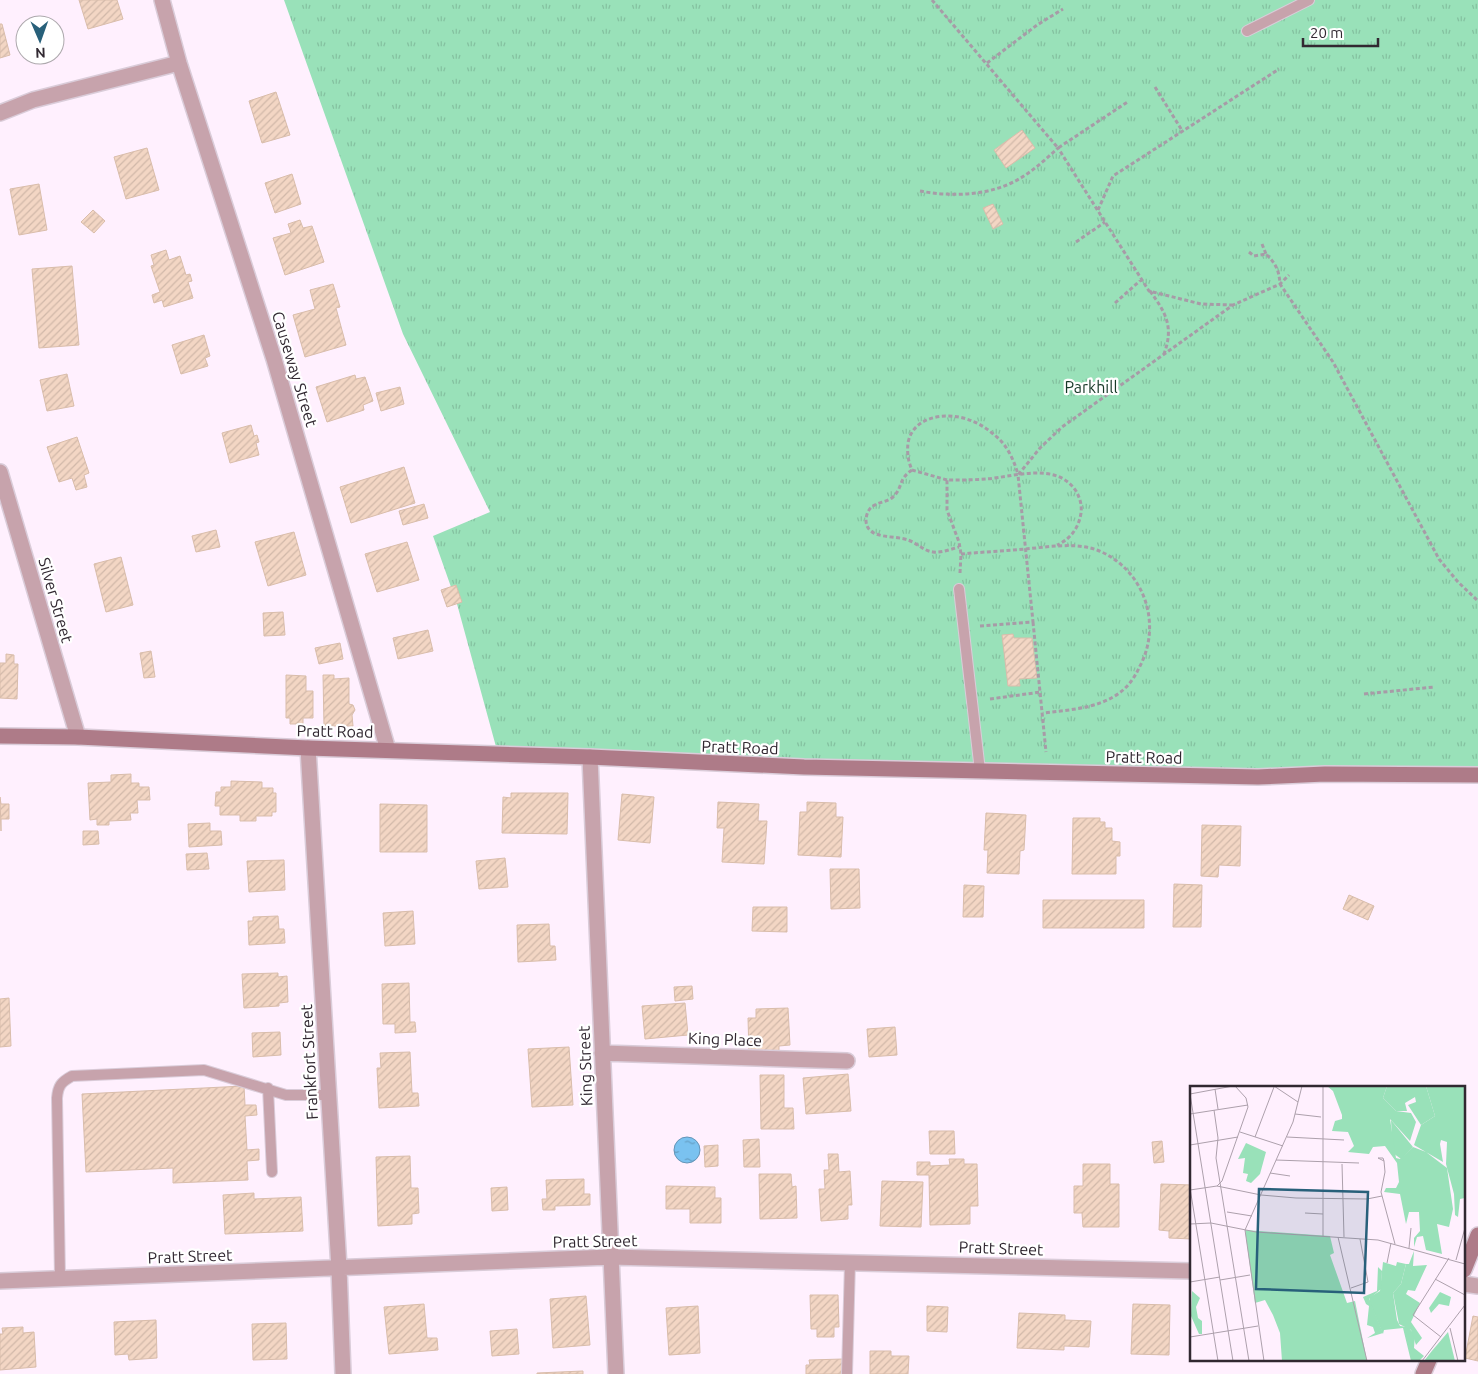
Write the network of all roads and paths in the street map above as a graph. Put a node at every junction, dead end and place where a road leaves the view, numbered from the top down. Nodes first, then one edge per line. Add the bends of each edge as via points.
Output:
1 (162, 0) edge
2 (932, 0) edge
3 (1309, 0) edge
4 (1062, 9) dead end
5 (1247, 31) dead end
6 (179, 63) junction
7 (986, 63) junction
8 (1279, 69) dead end
9 (1154, 87) dead end
10 (1129, 100) dead end
11 (0, 113) edge
12 (1182, 132) junction
13 (1058, 148) junction
14 (920, 191) dead end
15 (1098, 211) junction
16 (1105, 222) junction
17 (1076, 242) dead end
18 (1262, 244) dead end
19 (1249, 252) dead end
20 (1266, 254) junction
21 (1289, 275) dead end
22 (1142, 279) junction
23 (1280, 284) junction
24 (1149, 290) junction
25 (1115, 302) dead end
26 (1233, 306) junction
27 (1164, 354) junction
28 (912, 470) junction
29 (0, 472) edge
30 (1018, 475) junction
31 (947, 480) junction
32 (1055, 546) junction
33 (960, 547) junction
34 (1025, 549) junction
35 (961, 554) junction
36 (959, 589) joint
37 (1478, 601) edge
38 (1034, 622) junction
39 (964, 627) junction
40 (1044, 671) dead end
41 (1039, 672) junction
42 (1434, 687) dead end
43 (1041, 692) junction
44 (1364, 694) dead end
45 (972, 701) junction
46 (1043, 713) junction
47 (0, 736) edge
48 (78, 737) junction
49 (308, 748) junction
50 (388, 750) junction
51 (590, 757) junction
52 (980, 771) junction
53 (1049, 772) junction
54 (1478, 775) edge
55 (602, 1053) junction
56 (847, 1061) dead end
57 (268, 1088) junction
58 (329, 1094) junction
59 (272, 1172) dead end
60 (1478, 1235) edge
61 (610, 1257) junction
62 (850, 1262) junction
63 (1466, 1265) edge
64 (339, 1268) junction
65 (1190, 1271) edge
66 (60, 1278) junction
67 (0, 1281) edge
68 (1428, 1362) edge
69 (343, 1374) edge
70 (616, 1374) edge
71 (847, 1374) edge
72 (1423, 1374) edge

1 - 6 street, Causeway Street
2 - 7 path
3 - 5 lane
4 - 7 path
6 - 11 street via 33,100
6 - 50 street, Causeway Street via 274,358
7 - 13 path
8 - 12 path
9 - 12 path
10 - 13 path
12 - 15 path via 1113,176
13 - 14 path via 1019,179 997,189 954,194
13 - 15 path
15 - 16 path
16 - 17 path
16 - 22 path
18 - 20 path
19 - 20 path via 1254,256
20 - 23 path via 1280,273
21 - 23 path
22 - 24 path
22 - 25 path
23 - 26 path
23 - 37 path via 1333,362 1439,559
24 - 26 path via 1202,304
24 - 27 path via 1164,310 1168,323 1168,343
26 - 27 path
27 - 30 path via 1052,435
28 - 30 path via 907,452 911,432 918,424 944,416 972,420 999,439 1015,463
28 - 31 path
28 - 33 path via 902,479 892,498 868,511 866,524 869,530 910,541 928,551
29 - 48 street, Silver Street
30 - 31 path
30 - 32 path via 1057,475 1079,496 1080,522 1065,542
30 - 34 path
31 - 33 path via 947,510
32 - 34 path
32 - 46 path via 1095,549 1121,563 1132,574 1145,599 1150,637 1143,661 1126,688 1095,705
33 - 35 path
34 - 35 path
34 - 38 path
35 - 36 path
36 - 39 lane
38 - 39 path
38 - 41 path
39 - 45 lane
40 - 41 path
41 - 43 path
42 - 44 path
43 - 45 path
43 - 46 path
45 - 52 lane
46 - 53 path
47 - 48 street, Pratt Road
48 - 49 street, Pratt Road
49 - 50 street, Pratt Road
49 - 58 street, Frankfort Street
50 - 51 street, Pratt Road
51 - 52 street, Pratt Road
51 - 55 street, King Street
52 - 53 street, Pratt Road
53 - 54 street, Pratt Road via 1258,777
55 - 56 street, King Place
55 - 61 street, King Street
57 - 58 lane via 286,1095
57 - 59 lane
57 - 66 lane via 204,1070 72,1076 63,1080 58,1086 57,1098
58 - 64 street, Frankfort Street
60 - 63 street
61 - 62 street, Pratt Street
61 - 64 street, Pratt Street
61 - 70 street, King Street
62 - 65 street, Pratt Street
62 - 71 lane
64 - 66 street, Pratt Street
64 - 69 street, Frankfort Street
66 - 67 street, Pratt Street
68 - 72 street

